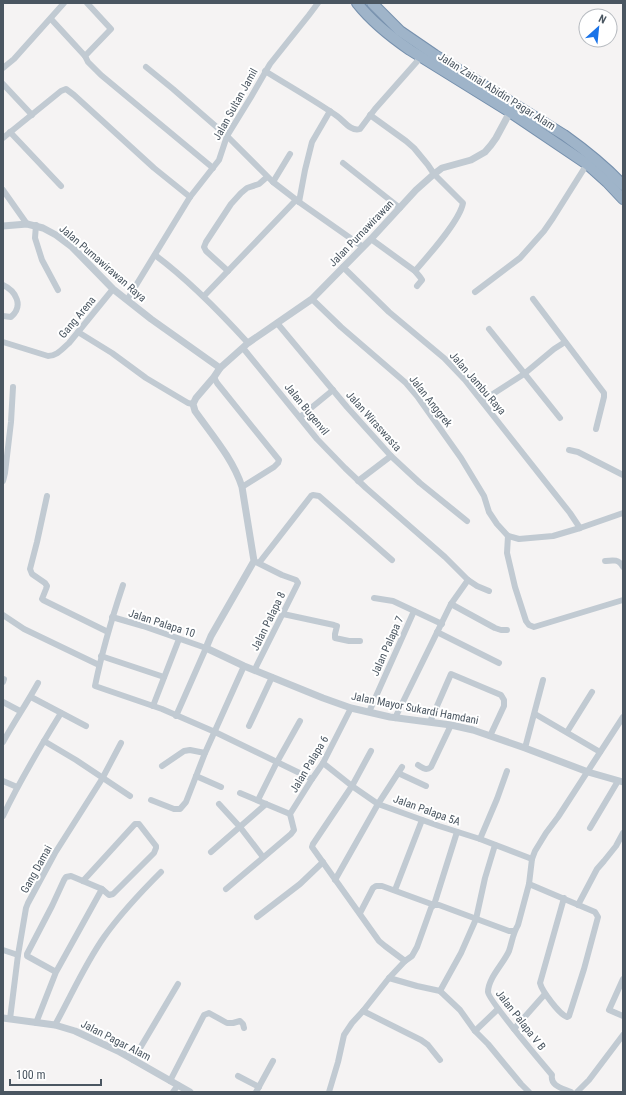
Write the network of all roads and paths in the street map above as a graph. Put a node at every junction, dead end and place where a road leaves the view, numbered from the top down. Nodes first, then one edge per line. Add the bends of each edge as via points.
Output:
1 (64, 3) edge
2 (87, 3) edge
3 (318, 3) edge
4 (357, 3) edge
5 (372, 3) edge
6 (50, 19) junction
7 (85, 56) junction
8 (421, 57) junction
9 (146, 67) dead end
10 (3, 68) edge
11 (265, 71) junction
12 (3, 84) edge
13 (330, 111) junction
14 (510, 112) junction
15 (32, 115) junction
16 (370, 115) junction
17 (10, 132) junction
18 (227, 136) junction
19 (3, 138) edge
20 (290, 154) dead end
21 (343, 163) dead end
22 (587, 164) junction
23 (212, 168) junction
24 (434, 174) junction
25 (267, 177) junction
26 (273, 182) junction
27 (623, 185) edge
28 (62, 186) dead end
29 (3, 190) edge
30 (190, 197) junction
31 (623, 199) edge
32 (298, 201) junction
33 (400, 208) junction
34 (27, 224) junction
35 (36, 225) junction
36 (3, 226) edge
37 (371, 239) junction
38 (363, 247) junction
39 (155, 255) junction
40 (343, 267) junction
41 (228, 271) junction
42 (415, 271) junction
43 (3, 285) edge
44 (417, 286) dead end
45 (113, 289) junction
46 (58, 290) dead end
47 (475, 292) dead end
48 (204, 296) junction
49 (312, 299) junction
50 (533, 299) dead end
51 (127, 300) junction
52 (3, 316) edge
53 (277, 323) junction
54 (489, 329) dead end
55 (78, 332) junction
56 (3, 342) edge
57 (565, 342) junction
58 (246, 345) junction
59 (220, 368) junction
60 (524, 374) junction
61 (214, 377) junction
62 (13, 387) dead end
63 (333, 390) junction
64 (482, 401) junction
65 (193, 404) junction
66 (300, 417) junction
67 (560, 418) dead end
68 (596, 429) dead end
69 (569, 450) dead end
70 (391, 456) junction
71 (623, 475) edge
72 (358, 480) junction
73 (3, 481) edge
74 (242, 487) junction
75 (47, 496) dead end
76 (623, 512) edge
77 (467, 521) dead end
78 (580, 528) junction
79 (508, 536) junction
80 (392, 560) dead end
81 (605, 561) dead end
82 (256, 562) junction
83 (623, 567) edge
84 (468, 580) junction
85 (123, 585) dead end
86 (489, 591) dead end
87 (374, 598) dead end
88 (623, 600) edge
89 (451, 604) junction
90 (414, 611) junction
91 (283, 614) junction
92 (4, 616) edge
93 (112, 617) junction
94 (442, 624) junction
95 (507, 630) dead end
96 (108, 632) junction
97 (437, 632) junction
98 (179, 639) junction
99 (360, 641) dead end
100 (206, 648) junction
101 (102, 656) junction
102 (499, 663) dead end
103 (99, 665) junction
104 (244, 666) junction
105 (255, 669) junction
106 (164, 676) junction
107 (272, 677) junction
108 (543, 680) dead end
109 (38, 683) dead end
110 (592, 692) dead end
111 (31, 697) junction
112 (3, 702) edge
113 (153, 706) junction
114 (351, 708) junction
115 (20, 711) junction
116 (369, 712) junction
117 (61, 713) junction
118 (535, 714) junction
119 (176, 716) junction
120 (623, 717) edge
121 (395, 718) junction
122 (300, 721) dead end
123 (430, 722) junction
124 (621, 724) edge
125 (451, 725) junction
126 (86, 726) dead end
127 (249, 726) dead end
128 (215, 732) junction
129 (567, 732) junction
130 (490, 736) junction
131 (44, 741) junction
132 (3, 742) edge
133 (121, 743) dead end
134 (525, 748) junction
135 (371, 751) dead end
136 (600, 752) junction
137 (204, 753) junction
138 (277, 762) junction
139 (323, 763) junction
140 (162, 766) dead end
141 (418, 766) dead end
142 (402, 767) dead end
143 (507, 771) dead end
144 (588, 772) junction
145 (398, 774) junction
146 (196, 776) junction
147 (102, 778) junction
148 (312, 779) junction
149 (3, 781) edge
150 (620, 782) edge
151 (352, 786) junction
152 (426, 786) dead end
153 (17, 787) junction
154 (221, 787) dead end
155 (240, 793) dead end
156 (130, 796) dead end
157 (151, 800) dead end
158 (258, 800) junction
159 (219, 804) dead end
160 (266, 804) junction
161 (378, 804) junction
162 (290, 814) junction
163 (3, 816) edge
164 (422, 820) junction
165 (240, 827) junction
166 (590, 828) dead end
167 (456, 832) junction
168 (623, 833) edge
169 (480, 838) junction
170 (495, 845) junction
171 (616, 846) junction
172 (623, 848) edge
173 (211, 852) dead end
174 (263, 857) junction
175 (532, 859) junction
176 (323, 862) junction
177 (161, 872) dead end
178 (335, 880) junction
179 (83, 881) junction
180 (529, 884) junction
181 (226, 889) dead end
182 (102, 890) junction
183 (395, 890) junction
184 (564, 898) junction
185 (434, 905) junction
186 (578, 905) junction
187 (360, 913) junction
188 (257, 917) dead end
189 (476, 919) junction
190 (514, 931) junction
191 (3, 950) edge
192 (18, 955) junction
193 (405, 961) junction
194 (56, 972) junction
195 (389, 978) junction
196 (623, 979) edge
197 (178, 984) dead end
198 (440, 991) junction
199 (546, 994) junction
200 (498, 1009) junction
201 (363, 1011) junction
202 (623, 1016) edge
203 (7, 1018) edge
204 (36, 1022) junction
205 (55, 1025) junction
206 (244, 1028) dead end
207 (514, 1029) junction
208 (475, 1031) junction
209 (623, 1035) edge
210 (133, 1060) junction
211 (440, 1060) dead end
212 (273, 1061) dead end
213 (238, 1076) dead end
214 (170, 1081) junction
215 (178, 1085) junction
216 (258, 1090) edge
217 (173, 1092) edge
218 (190, 1092) edge
219 (329, 1092) edge
220 (529, 1092) edge
221 (571, 1092) edge
222 (577, 1092) edge

1 - 6 street
2 - 7 street via 111,29
3 - 11 street, Jalan Sultan Jamil
4 - 8 highway, Jalan Zainal Abidin Pagar Alam via 390,36
5 - 27 highway, Jalan Zainal Abidin Pagar Alam via 400,31 584,149
6 - 7 street
6 - 10 street
7 - 23 street via 101,76
8 - 14 highway, Jalan Zainal Abidin Pagar Alam
8 - 16 street
9 - 18 street
11 - 13 street
11 - 18 street, Jalan Sultan Jamil
12 - 15 street
13 - 16 street via 355,130 360,129
13 - 32 street via 312,142
14 - 22 highway, Jalan Zainal Abidin Pagar Alam
14 - 24 street, Jalan Purnawirawan via 485,152 471,160 442,168
15 - 17 street
15 - 30 street via 60,91 69,90 154,168
16 - 24 street via 414,148
17 - 19 street
17 - 28 street
18 - 23 street, Jalan Sultan Jamil via 220,158
18 - 25 street
20 - 26 street
21 - 33 street
22 - 31 highway, Jalan Zainal Abidin Pagar Alam
22 - 47 street via 544,231 520,258
23 - 30 street, Jalan Sultan Jamil
24 - 33 street, Jalan Purnawirawan
24 - 42 street via 463,205 450,228
25 - 26 street
25 - 41 street via 241,193 204,246
26 - 32 street
29 - 34 street
30 - 39 street, Jalan Sultan Jamil
32 - 38 street
32 - 41 street
33 - 37 street, Jalan Purnawirawan
34 - 35 street, Jalan Purnawirawan Raya
34 - 36 street, Jalan Purnawirawan Raya
35 - 45 street, Jalan Purnawirawan Raya via 56,235 72,248
35 - 46 street via 35,238 42,260
37 - 38 street, Jalan Purnawirawan
37 - 42 street
38 - 40 street, Jalan Purnawirawan
39 - 48 street, Jalan Bugenvil
39 - 51 street, Jalan Sultan Jamil
40 - 49 street, Jalan Purnawirawan
40 - 64 street, Jalan Jambu Raya via 389,312 444,358
41 - 48 street
42 - 44 street via 422,280
43 - 52 street via 12,290 18,302 17,309 11,317
45 - 51 street, Jalan Purnawirawan Raya
45 - 55 street, Gang Arena
48 - 58 street, Jalan Bugenvil
49 - 53 street, Jalan Purnawirawan
49 - 79 street, Jalan Anggrek via 406,383 417,396 462,458 484,496 489,512
50 - 57 street
51 - 59 street, Jalan Purnawirawan Raya
53 - 58 street, Jalan Purnawirawan
53 - 63 street, Jalan Wiraswasta
54 - 60 street
55 - 56 street, Gang Arena via 54,356
55 - 65 street via 146,378
57 - 60 street
57 - 68 street via 604,393
58 - 59 street, Jalan Purnawirawan
58 - 66 street, Jalan Bugenvil
59 - 61 street, Jalan Purnawirawan
60 - 64 street
60 - 67 street
61 - 65 street, Jalan Purnawirawan
61 - 74 street via 279,460 274,467
62 - 73 street
63 - 66 street
63 - 70 street, Jalan Wiraswasta
64 - 78 street, Jalan Jambu Raya
65 - 74 street via 195,411 236,470
66 - 72 street, Jalan Bugenvil via 332,455
69 - 71 street
70 - 72 street
70 - 77 street, Jalan Wiraswasta
72 - 84 street, Jalan Bugenvil
74 - 82 street
75 - 96 street via 30,569 32,574 47,586 42,599
76 - 78 street
78 - 79 street via 553,536 519,539
79 - 88 street via 507,553 515,587 529,625 534,627
80 - 82 street via 319,496 313,495
81 - 83 street via 614,560
82 - 91 street, Jalan Palapa 8 via 297,581
82 - 100 street
84 - 86 street, Jalan Bugenvil
84 - 89 street
85 - 93 street
87 - 90 street via 393,601
89 - 94 street
89 - 95 street via 495,628
90 - 94 street
90 - 116 street, Jalan Palapa 7
91 - 99 street via 334,624 337,626 335,638
91 - 105 street, Jalan Palapa 8
92 - 103 street via 24,629
93 - 96 street
93 - 98 street, Jalan Palapa 10
94 - 97 street
96 - 101 street
97 - 102 street
97 - 121 street
98 - 100 street, Jalan Palapa 10
98 - 106 street
100 - 104 street, Jalan Mayor Sukardi Hamdani
100 - 119 street
101 - 103 street
101 - 106 street
103 - 113 street via 95,686
104 - 105 street, Jalan Mayor Sukardi Hamdani
104 - 128 street
105 - 107 street, Jalan Mayor Sukardi Hamdani
106 - 113 street
107 - 114 street, Jalan Mayor Sukardi Hamdani
107 - 127 street
108 - 118 street
109 - 111 street
110 - 129 street
111 - 115 street
111 - 117 street
112 - 115 street
113 - 119 street
114 - 116 street, Jalan Mayor Sukardi Hamdani
114 - 139 street, Jalan Palapa 6
115 - 132 street
116 - 121 street, Jalan Mayor Sukardi Hamdani
117 - 126 street
117 - 131 street
118 - 129 street
118 - 134 street
119 - 128 street
120 - 124 street, Jalan Palapa V B
121 - 123 street, Jalan Mayor Sukardi Hamdani
122 - 138 street
123 - 125 street, Jalan Mayor Sukardi Hamdani
123 - 130 street via 451,674 501,695 504,706
124 - 136 street, Jalan Palapa V B
125 - 130 street, Jalan Mayor Sukardi Hamdani
125 - 141 street via 431,767 426,769
128 - 137 street
128 - 138 street
129 - 136 street
130 - 134 street, Jalan Mayor Sukardi Hamdani
131 - 147 street
131 - 153 street
133 - 147 street, Gang Damai
134 - 144 street, Jalan Mayor Sukardi Hamdani
135 - 151 street
136 - 144 street, Jalan Palapa V B
137 - 140 street via 184,751
137 - 146 street
138 - 148 street
138 - 158 street
139 - 148 street, Jalan Palapa 6
139 - 151 street, Jalan Palapa 5A
142 - 145 street
143 - 169 street
144 - 150 street, Jalan Mayor Sukardi Hamdani
144 - 175 street, Jalan Palapa V B via 546,832
145 - 152 street
145 - 161 street
146 - 154 street
146 - 157 street via 186,802 180,809 174,810
147 - 156 street
147 - 192 street, Gang Damai via 55,853 28,903
148 - 162 street, Jalan Palapa 6
149 - 153 street
150 - 166 street
151 - 161 street, Jalan Palapa 5A
151 - 176 street via 313,844 313,850
153 - 163 street
155 - 158 street
158 - 160 street
159 - 165 street
160 - 162 street
160 - 165 street
161 - 164 street, Jalan Palapa 5A
161 - 178 street
162 - 174 street via 294,830
164 - 167 street, Jalan Palapa 5A
164 - 183 street
165 - 173 street
165 - 174 street
167 - 169 street, Jalan Palapa 5A
167 - 185 street
168 - 171 street
169 - 170 street, Jalan Palapa 5A
170 - 175 street, Jalan Palapa 5A
170 - 189 street
171 - 172 street
171 - 186 street via 597,868
174 - 181 street
175 - 180 street, Jalan Palapa V B
176 - 178 street
176 - 188 street via 300,884
177 - 205 street via 138,895 104,937
178 - 187 street
179 - 182 street
179 - 182 street via 135,824 139,824 156,846 156,851 113,894 109,895
179 - 194 street via 71,876 66,877 27,954
180 - 184 street
180 - 190 street, Jalan Palapa V B
182 - 194 street
183 - 185 street
183 - 187 street via 376,886
184 - 186 street
184 - 199 street via 540,983
185 - 189 street
185 - 193 street via 412,956
186 - 199 street via 595,912 598,920 569,1016 563,1015
187 - 193 street via 382,944
189 - 190 street
189 - 198 street
190 - 200 street, Jalan Palapa V B via 509,951 489,984 488,995
191 - 192 street
192 - 203 street, Gang Damai
193 - 195 street
194 - 204 street
195 - 198 street
195 - 201 street
196 - 202 street via 609,1010
197 - 210 street
198 - 208 street via 460,1010
199 - 207 street
200 - 207 street, Jalan Palapa V B
200 - 208 street
201 - 211 street via 421,1040
201 - 219 street via 344,1035
203 - 204 street, Jalan Pagar Alam
204 - 205 street, Jalan Pagar Alam
205 - 210 street, Jalan Pagar Alam via 91,1038
206 - 214 street via 240,1021 231,1023 209,1013 204,1015
207 - 221 street, Jalan Palapa V B via 552,1075 552,1082
208 - 220 street
209 - 222 street
210 - 214 street, Jalan Pagar Alam
212 - 216 street
213 - 216 street
214 - 215 street, Jalan Pagar Alam
215 - 217 street
215 - 218 street, Jalan Pagar Alam

